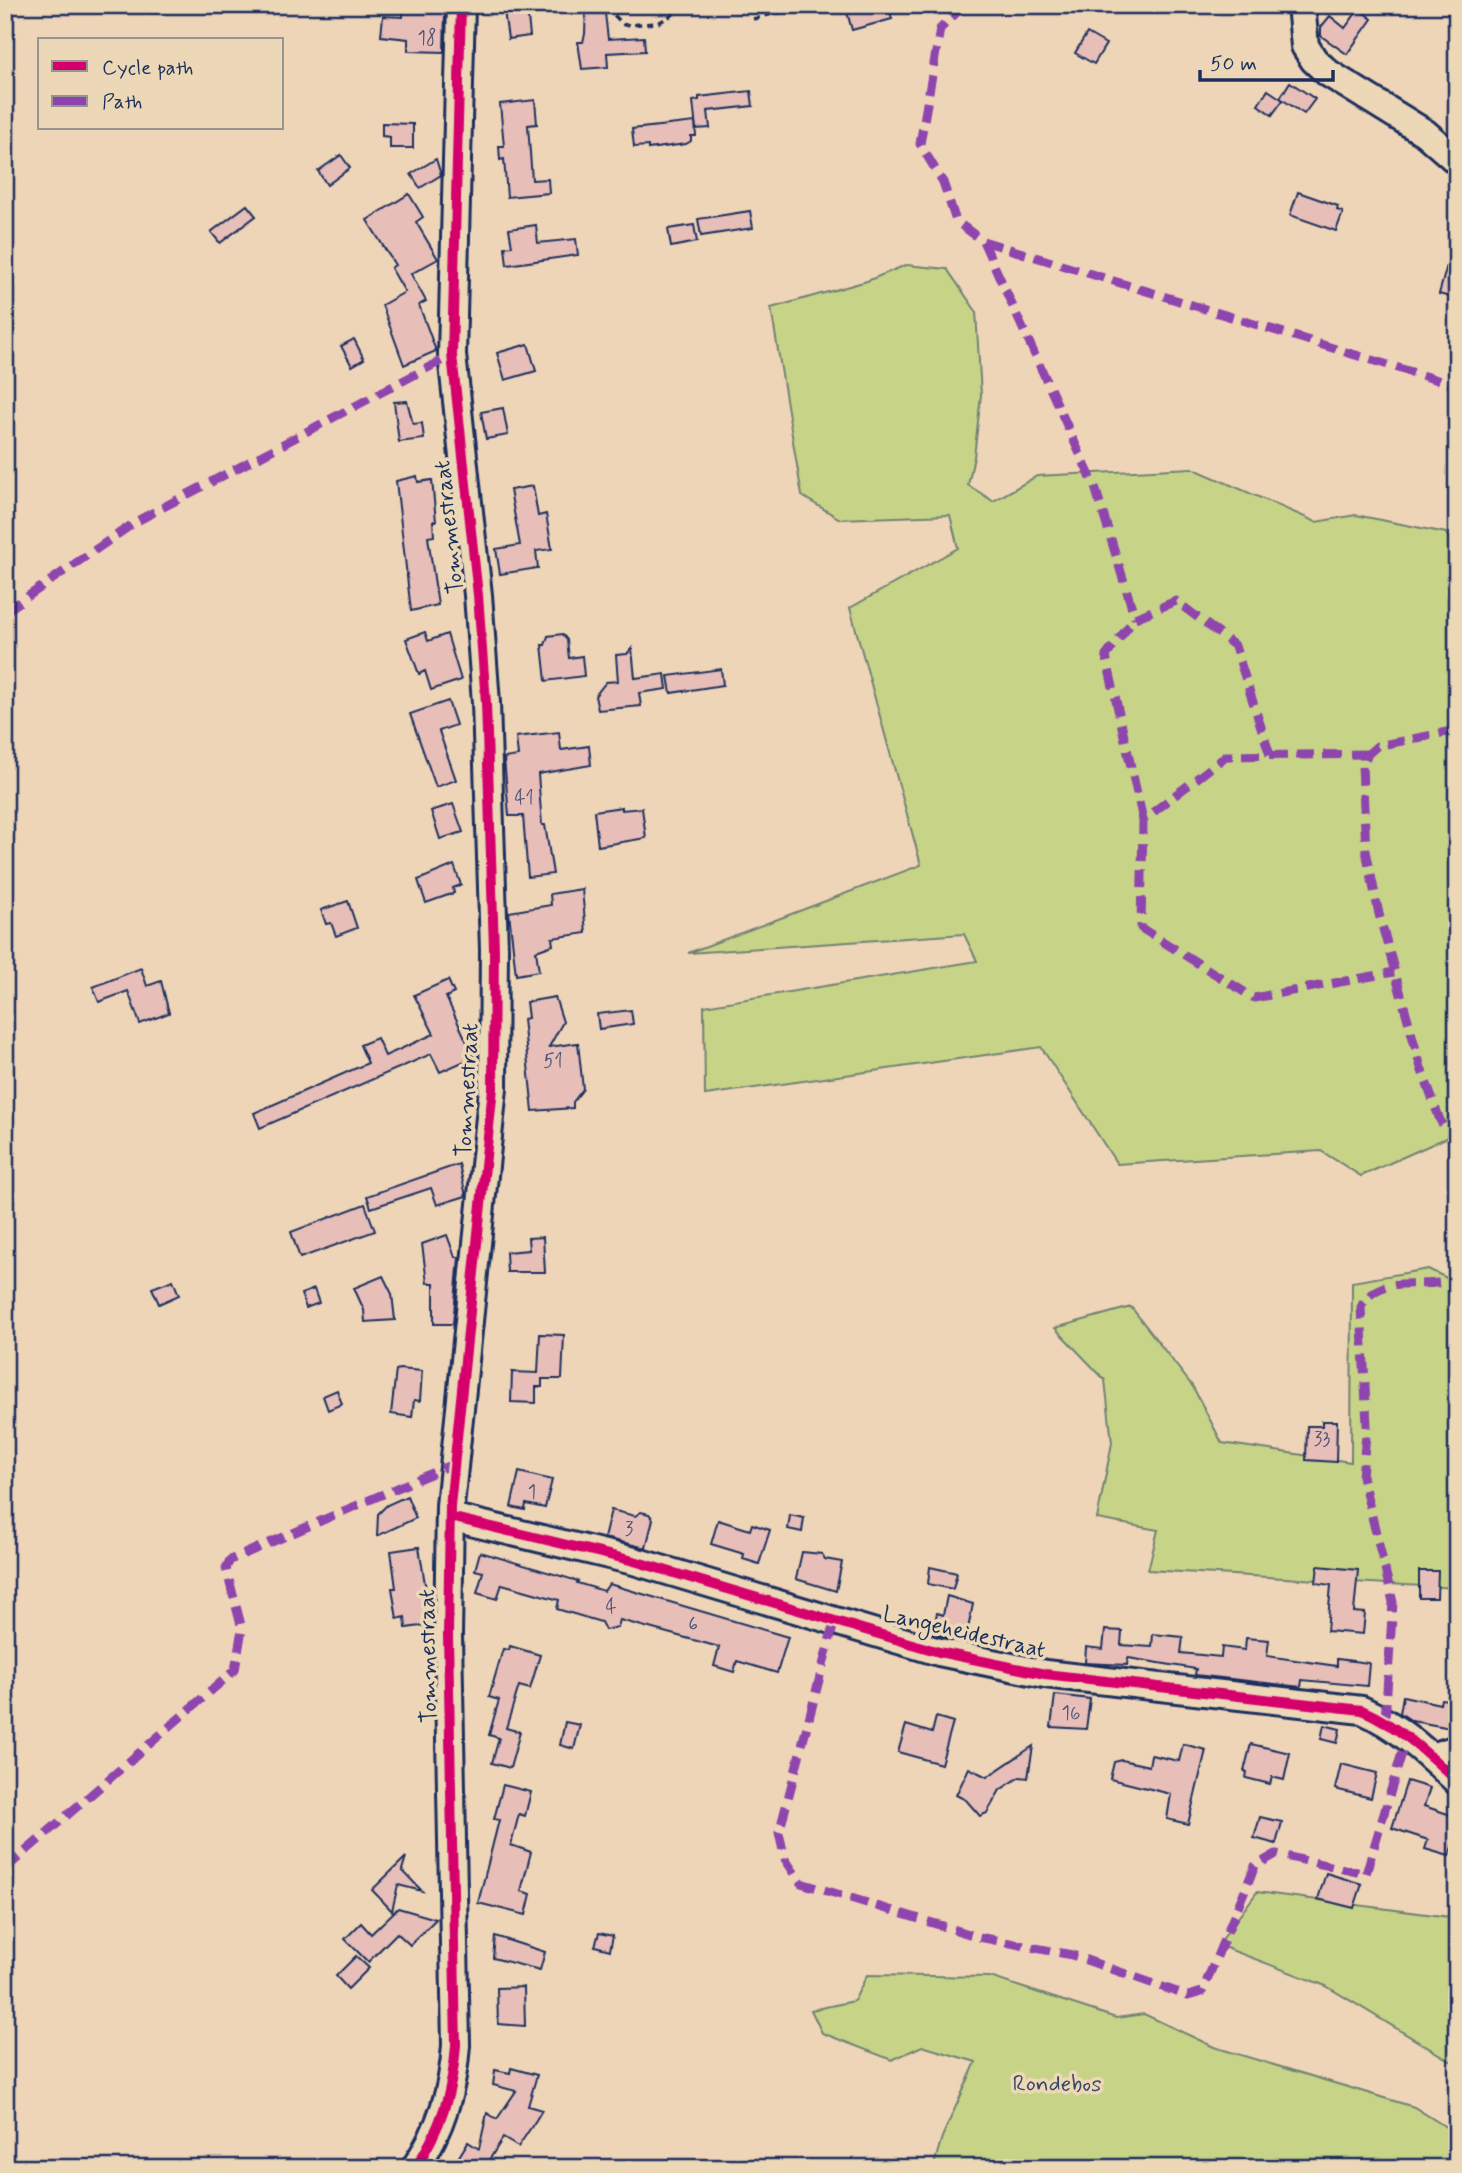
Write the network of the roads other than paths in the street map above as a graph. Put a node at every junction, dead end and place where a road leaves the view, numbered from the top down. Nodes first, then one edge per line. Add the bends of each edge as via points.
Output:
1 (461, 5) edge
2 (1301, 5) edge
3 (1457, 161) edge
4 (450, 1517) junction
5 (1457, 1749) edge
6 (1431, 1757) junction
7 (1457, 1781) edge
8 (415, 2168) edge

1 - 4 street, Tommestraat via 452,355 486,703 494,949 493,1088
2 - 3 street via 1305,46 1314,60
4 - 6 street, Langeheidestraat via 634,1561 939,1652 1045,1674 1362,1710 1385,1720
4 - 8 street, Tommestraat via 456,2045 446,2108
5 - 6 street
6 - 7 street, Langeheidestraat

